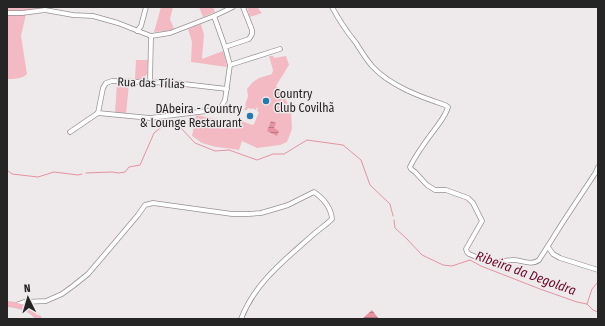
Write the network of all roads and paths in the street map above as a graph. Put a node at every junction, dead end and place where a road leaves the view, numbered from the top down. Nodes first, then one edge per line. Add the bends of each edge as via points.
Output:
1 (146, 7) edge
2 (233, 7) edge
3 (243, 7) edge
4 (332, 7) edge
5 (7, 13) edge
6 (214, 16) junction
7 (137, 30) junction
8 (151, 36) junction
9 (225, 47) junction
10 (280, 49) dead end
11 (230, 65) junction
12 (150, 82) junction
13 (227, 89) junction
14 (98, 113) junction
15 (70, 132) dead end
16 (598, 167) edge
17 (597, 173) edge
18 (548, 247) junction
19 (598, 270) edge
20 (7, 304) edge
21 (16, 305) junction
22 (39, 319) edge
23 (241, 319) edge

1 - 7 street via 141,26
2 - 6 street
3 - 9 street via 252,30 251,37
4 - 18 street via 344,28 377,71 412,93 448,107 410,167 431,188 467,197 472,203 482,221 466,249 467,252 490,261 512,260 532,263 539,260
5 - 7 street via 45,10 93,16
6 - 8 street via 170,33
6 - 9 street
7 - 8 street
8 - 12 street
9 - 11 street
10 - 11 street
11 - 13 street
12 - 13 street, Rua das Tílias
12 - 14 street, Rua das Tílias via 106,83
13 - 14 street via 223,105 215,110 150,118
14 - 15 street
16 - 17 street
17 - 18 street
18 - 19 street via 560,258
20 - 21 main road
21 - 22 main road via 33,312
21 - 23 street via 46,301 73,286 88,274 149,203 248,214 275,209 314,192 327,203 332,219 258,286

